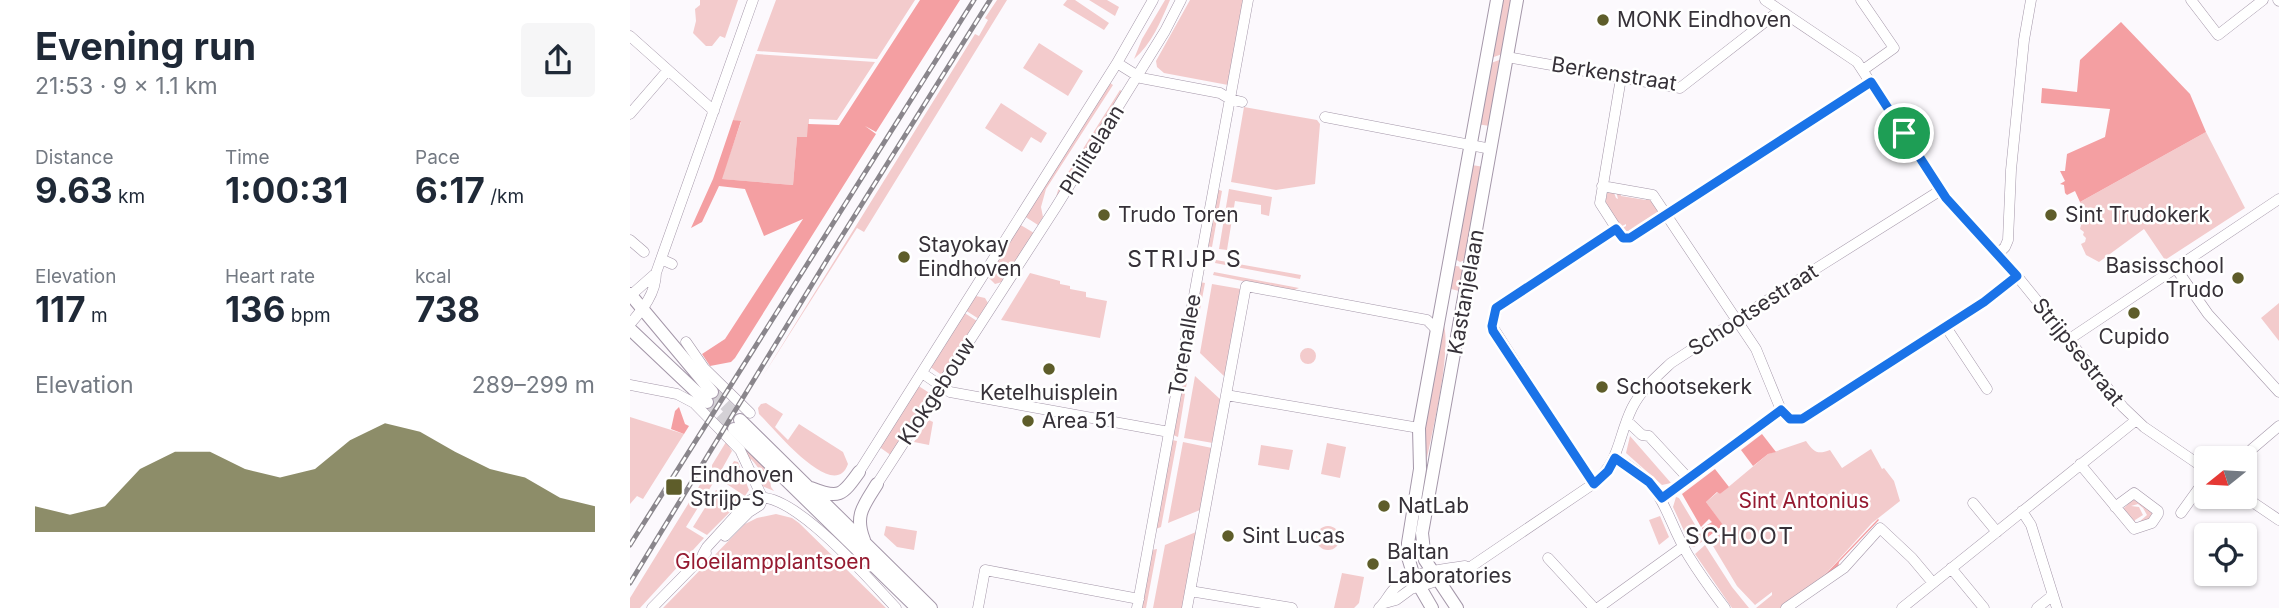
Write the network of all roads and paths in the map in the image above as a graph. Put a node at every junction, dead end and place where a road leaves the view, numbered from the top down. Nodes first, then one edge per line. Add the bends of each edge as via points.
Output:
1 (753, 0) edge
2 (1153, 0) edge
3 (1181, 0) edge
4 (1248, 0) edge
5 (1497, 0) edge
6 (1517, 0) edge
7 (1765, 0) edge
8 (2031, 0) edge
9 (2191, 0) edge
10 (2263, 0) edge
11 (1863, 3) edge
12 (1779, 11) junction
13 (630, 36) edge
14 (1507, 57) junction
15 (1117, 63) junction
16 (668, 70) junction
17 (1863, 70) junction
18 (1137, 76) junction
19 (1622, 78) junction
20 (1871, 82) junction
21 (1230, 99) junction
22 (1242, 102) dead end
23 (714, 111) junction
24 (630, 114) edge
25 (1325, 117) dead end
26 (1471, 145) junction
27 (1491, 149) junction
28 (1602, 186) junction
29 (1941, 190) junction
30 (2279, 199) edge
31 (1666, 215) junction
32 (1616, 229) junction
33 (630, 240) edge
34 (644, 252) dead end
35 (1997, 255) junction
36 (2175, 267) junction
37 (656, 273) junction
38 (2017, 276) junction
39 (978, 285) joint
40 (630, 295) edge
41 (998, 297) joint
42 (644, 309) junction
43 (1735, 321) junction
44 (630, 324) edge
45 (1946, 327) junction
46 (630, 330) edge
47 (1437, 330) junction
48 (2068, 340) junction
49 (686, 342) dead end
50 (687, 355) junction
51 (922, 373) junction
52 (630, 385) edge
53 (941, 386) junction
54 (1987, 388) dead end
55 (2279, 392) edge
56 (1226, 395) junction
57 (1781, 410) junction
58 (1627, 421) junction
59 (2135, 421) junction
60 (741, 426) junction
61 (2279, 426) edge
62 (1419, 428) junction
63 (1169, 432) junction
64 (2256, 446) edge
65 (1615, 458) junction
66 (2194, 461) edge
67 (2080, 464) junction
68 (859, 472) joint
69 (1688, 478) junction
70 (877, 484) joint
71 (1594, 484) junction
72 (806, 486) junction
73 (2194, 495) edge
74 (1662, 498) junction
75 (762, 500) junction
76 (1973, 503) dead end
77 (2258, 506) edge
78 (2115, 507) dead end
79 (2022, 511) junction
80 (2181, 513) dead end
81 (2279, 520) edge
82 (1997, 532) junction
83 (1684, 546) junction
84 (875, 554) junction
85 (1548, 558) dead end
86 (1951, 568) junction
87 (1434, 576) junction
88 (1416, 581) junction
89 (1933, 583) junction
90 (1190, 591) junction
91 (2053, 595) junction
92 (1138, 604) edge
93 (1382, 605) edge
94 (652, 608) edge
95 (897, 608) edge
96 (917, 608) edge
97 (931, 608) edge
98 (978, 608) edge
99 (1187, 608) edge
100 (1292, 608) edge
101 (1432, 608) edge
102 (1457, 608) edge
103 (1596, 608) edge
104 (1725, 608) edge
105 (1786, 608) edge
106 (1902, 608) edge
107 (1984, 608) edge
108 (2037, 608) edge
109 (2057, 608) edge

1 - 23 street
2 - 15 street, Philitelaan
3 - 18 street, Philitelaan
4 - 21 street, Torenallee
5 - 26 main road, Kastanjelaan
6 - 14 main road, Kastanjelaan
7 - 12 street, Strijpsestraat
8 - 35 street via 2011,170 2008,240
9 - 10 street via 2218,35
11 - 17 street via 1894,48
12 - 17 street, Strijpsestraat via 1845,52
12 - 19 street, Berkenstraat via 1681,88
13 - 16 street
14 - 19 street, Berkenstraat
14 - 27 main road, Kastanjelaan
15 - 18 street
15 - 39 street, Philitelaan
16 - 23 street
16 - 24 street
17 - 20 street, Strijpsestraat
18 - 21 street
18 - 41 street, Philitelaan
19 - 28 street
20 - 29 street, Strijpsestraat
20 - 31 street
21 - 22 street
21 - 63 street, Torenallee
23 - 37 street via 667,262
25 - 26 street
26 - 27 street
26 - 47 main road, Kastanjelaan
27 - 87 main road, Kastanjelaan via 1422,533 1424,557
28 - 31 street via 1653,195
28 - 32 street via 1601,205
29 - 35 street, Strijpsestraat
29 - 43 street, Schootsestraat
30 - 36 street
31 - 32 street via 1630,238 1623,238
31 - 43 street
32 - 71 street via 1496,308 1492,326
33 - 34 street
35 - 38 street, Strijpsestraat
36 - 48 street
36 - 55 street via 2208,314
37 - 40 street
37 - 42 street via 655,288
38 - 45 street
38 - 48 street, Strijpsestraat
39 - 51 street, Klokgebouw
40 - 42 main road
41 - 53 street, Klokgebouw
42 - 44 street
42 - 50 main road
43 - 57 street via 1762,360
43 - 58 street, Schootsestraat via 1671,363 1636,401
45 - 54 street
45 - 57 street via 1802,419 1790,419
46 - 50 main road via 709,397
47 - 56 street via 1427,320 1246,286
47 - 62 main road, Kastanjelaan
48 - 59 street, Strijpsestraat
49 - 50 street
50 - 60 street via 704,368
51 - 53 street
51 - 68 street, Klokgebouw
52 - 60 street via 683,397
53 - 63 street via 950,392
53 - 70 street, Klokgebouw
56 - 62 street
56 - 90 street
57 - 69 street
58 - 65 street, Schootsestraat
58 - 69 street via 1649,436
59 - 66 street, Strijpsestraat
59 - 67 street
60 - 72 main road
60 - 75 street via 744,456
60 - 96 main road
61 - 64 street
62 - 88 main road, Kastanjelaan via 1420,469 1408,543
63 - 92 street, Torenallee
65 - 71 street, Schootsestraat
65 - 74 street via 1649,482
67 - 78 street
67 - 79 street
68 - 72 main road via 840,494
69 - 74 street
70 - 84 main road via 859,518 864,539
71 - 87 street, Schootsestraat via 1472,566 1450,577
72 - 84 main road
73 - 80 street
74 - 83 street
75 - 94 street
75 - 95 street via 784,503 814,525
76 - 82 street
77 - 81 street
79 - 82 street
79 - 91 street via 2031,525
82 - 86 street
83 - 103 street
83 - 104 street
84 - 97 main road
85 - 103 street
86 - 89 street
86 - 107 street
87 - 88 street, Schootsestraat
87 - 102 main road, Kastanjelaan
88 - 93 street, Schootsestraat via 1396,600
88 - 101 main road
89 - 105 street via 1880,528 1844,568
89 - 106 street
90 - 99 street
90 - 100 street
91 - 108 street
91 - 109 street
92 - 98 street via 985,570

